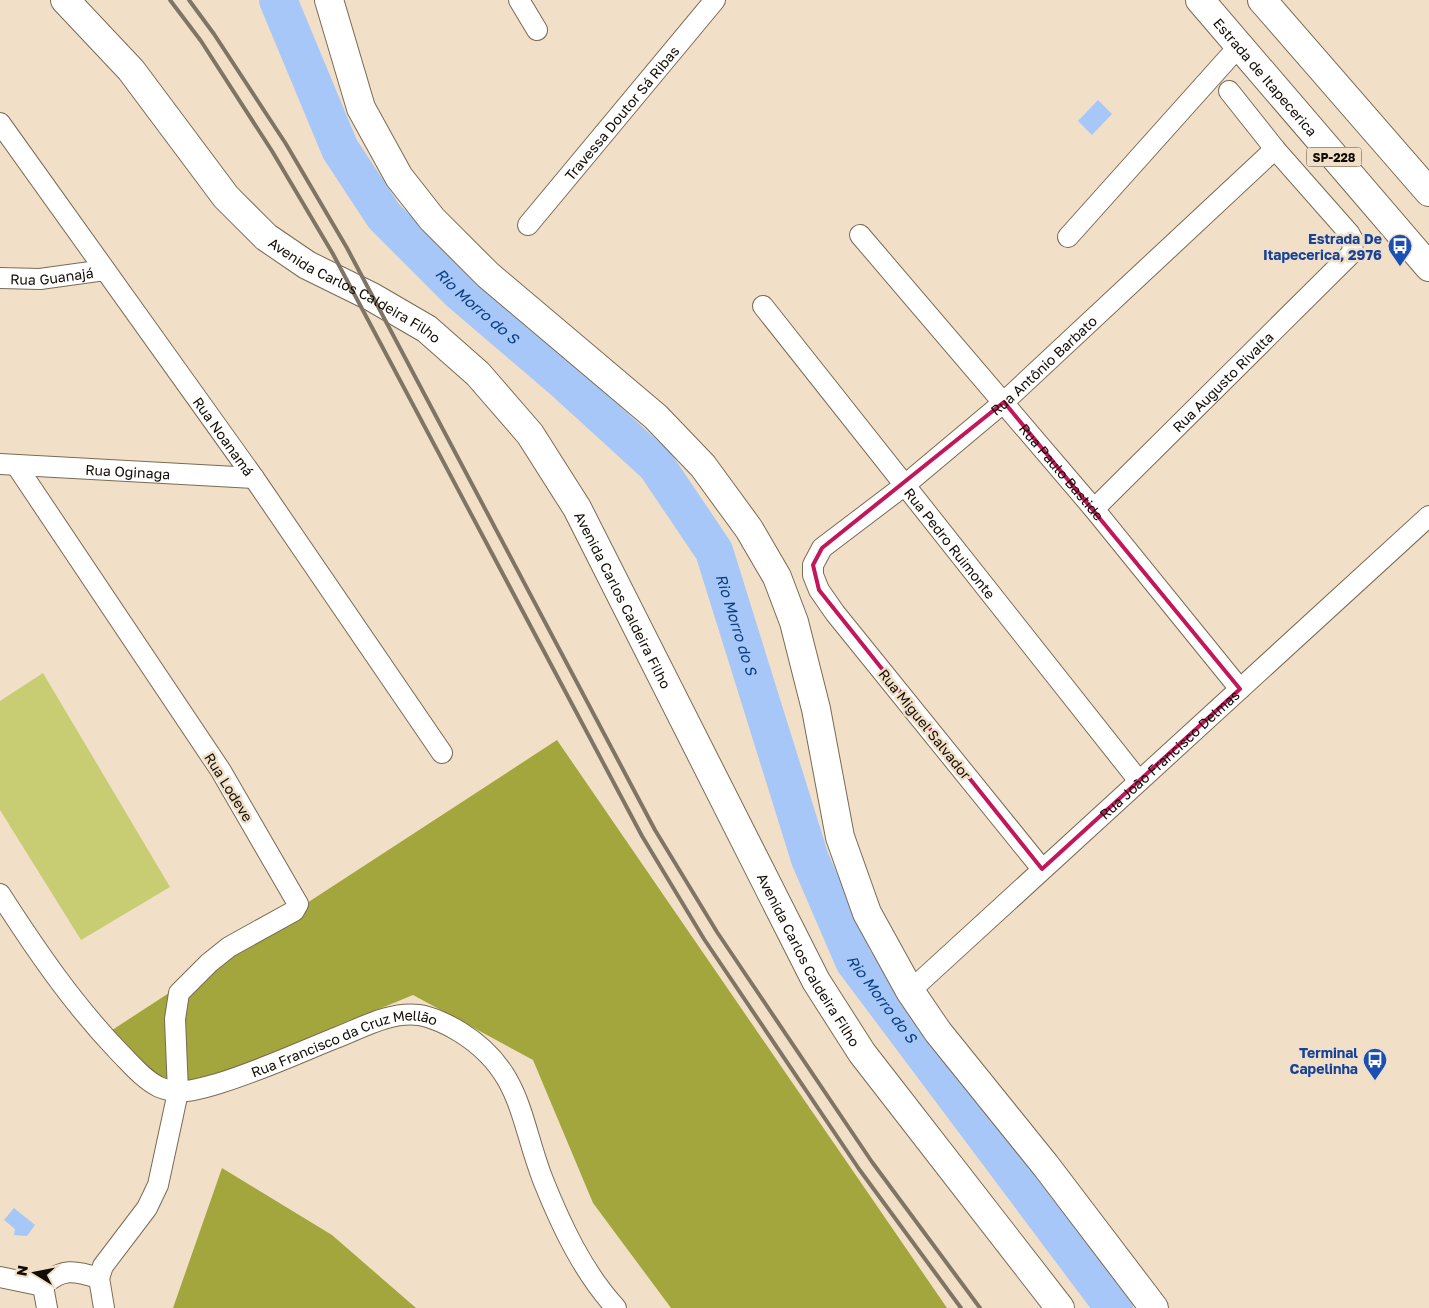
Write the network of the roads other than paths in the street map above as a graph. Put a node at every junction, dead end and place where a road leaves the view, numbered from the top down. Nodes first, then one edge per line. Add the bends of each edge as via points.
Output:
1 (65, 0) edge
2 (329, 0) edge
3 (519, 0) edge
4 (714, 0) edge
5 (1200, 0) edge
6 (1262, 0) edge
7 (537, 30) dead end
8 (1239, 46) junction
9 (1229, 91) dead end
10 (0, 123) edge
11 (1275, 149) junction
12 (1429, 192) edge
13 (528, 225) dead end
14 (860, 235) dead end
15 (1068, 237) dead end
16 (1429, 266) edge
17 (105, 270) junction
18 (0, 278) edge
19 (763, 306) dead end
20 (1004, 402) junction
21 (8, 464) edge
22 (254, 478) junction
23 (905, 485) junction
24 (1094, 508) junction
25 (1429, 516) edge
26 (813, 576) joint
27 (1240, 689) junction
28 (442, 753) dead end
29 (1139, 780) junction
30 (1042, 869) junction
31 (0, 894) edge
32 (910, 991) junction
33 (178, 1092) junction
34 (0, 1277) edge
35 (99, 1278) junction
36 (43, 1286) junction
37 (47, 1308) edge
38 (104, 1308) edge
39 (616, 1308) edge
40 (1060, 1308) edge
41 (1154, 1308) edge

1 - 40 main road, Avenida Carlos Caldeira Filho via 131,70 226,197 266,237 307,265 427,329 478,374 530,434 577,508 816,981 862,1052
2 - 32 main road via 361,108 399,177 427,212 488,275 656,417 703,466 749,529 776,577 794,622 816,709 840,837 867,913
3 - 7 street
4 - 13 street, Travessa Doutor Sá Ribas
5 - 8 main road, Estrada de Itapecerica / SP-228
6 - 12 main road
8 - 15 street
8 - 16 main road, Estrada de Itapecerica / SP-228
9 - 11 street
10 - 17 street, Rua Noanamá
11 - 20 street, Rua Antônio Barbato
11 - 24 street, Rua Augusto Rivalta via 1349,233 1352,253
14 - 20 street, Rua Paulo Bastide
17 - 18 street, Rua Guanajá via 40,279
17 - 22 street, Rua Noanamá
19 - 23 street, Rua Pedro Ruimonte
20 - 23 street, Rua Antônio Barbato
20 - 24 street, Rua Paulo Bastide
21 - 22 street, Rua Oginaga
21 - 33 street, Rua Lodeve via 220,771 298,900 294,911 229,947 179,994 175,1019
22 - 28 street, Rua Noanamá
23 - 26 street, Rua Antônio Barbato via 822,548 813,565
23 - 29 street, Rua Pedro Ruimonte
24 - 27 street, Rua Paulo Bastide
25 - 27 street, Rua João Francisco Delmas
26 - 30 street, Rua Miguel Salvador via 836,614
27 - 29 street, Rua João Francisco Delmas
29 - 30 street, Rua João Francisco Delmas
30 - 32 street, Rua João Francisco Delmas
31 - 33 street, Rua Francisco da Cruz Mellão via 58,980 98,1030 139,1074 158,1086
32 - 41 main road via 938,1032
33 - 35 street via 154,1198 103,1266
33 - 39 street, Rua Francisco da Cruz Mellão via 242,1076 390,1017 418,1015 459,1031 496,1062 511,1085 528,1127 542,1178 566,1236
34 - 36 street
35 - 36 street via 72,1271 54,1275
35 - 38 street
36 - 37 street

